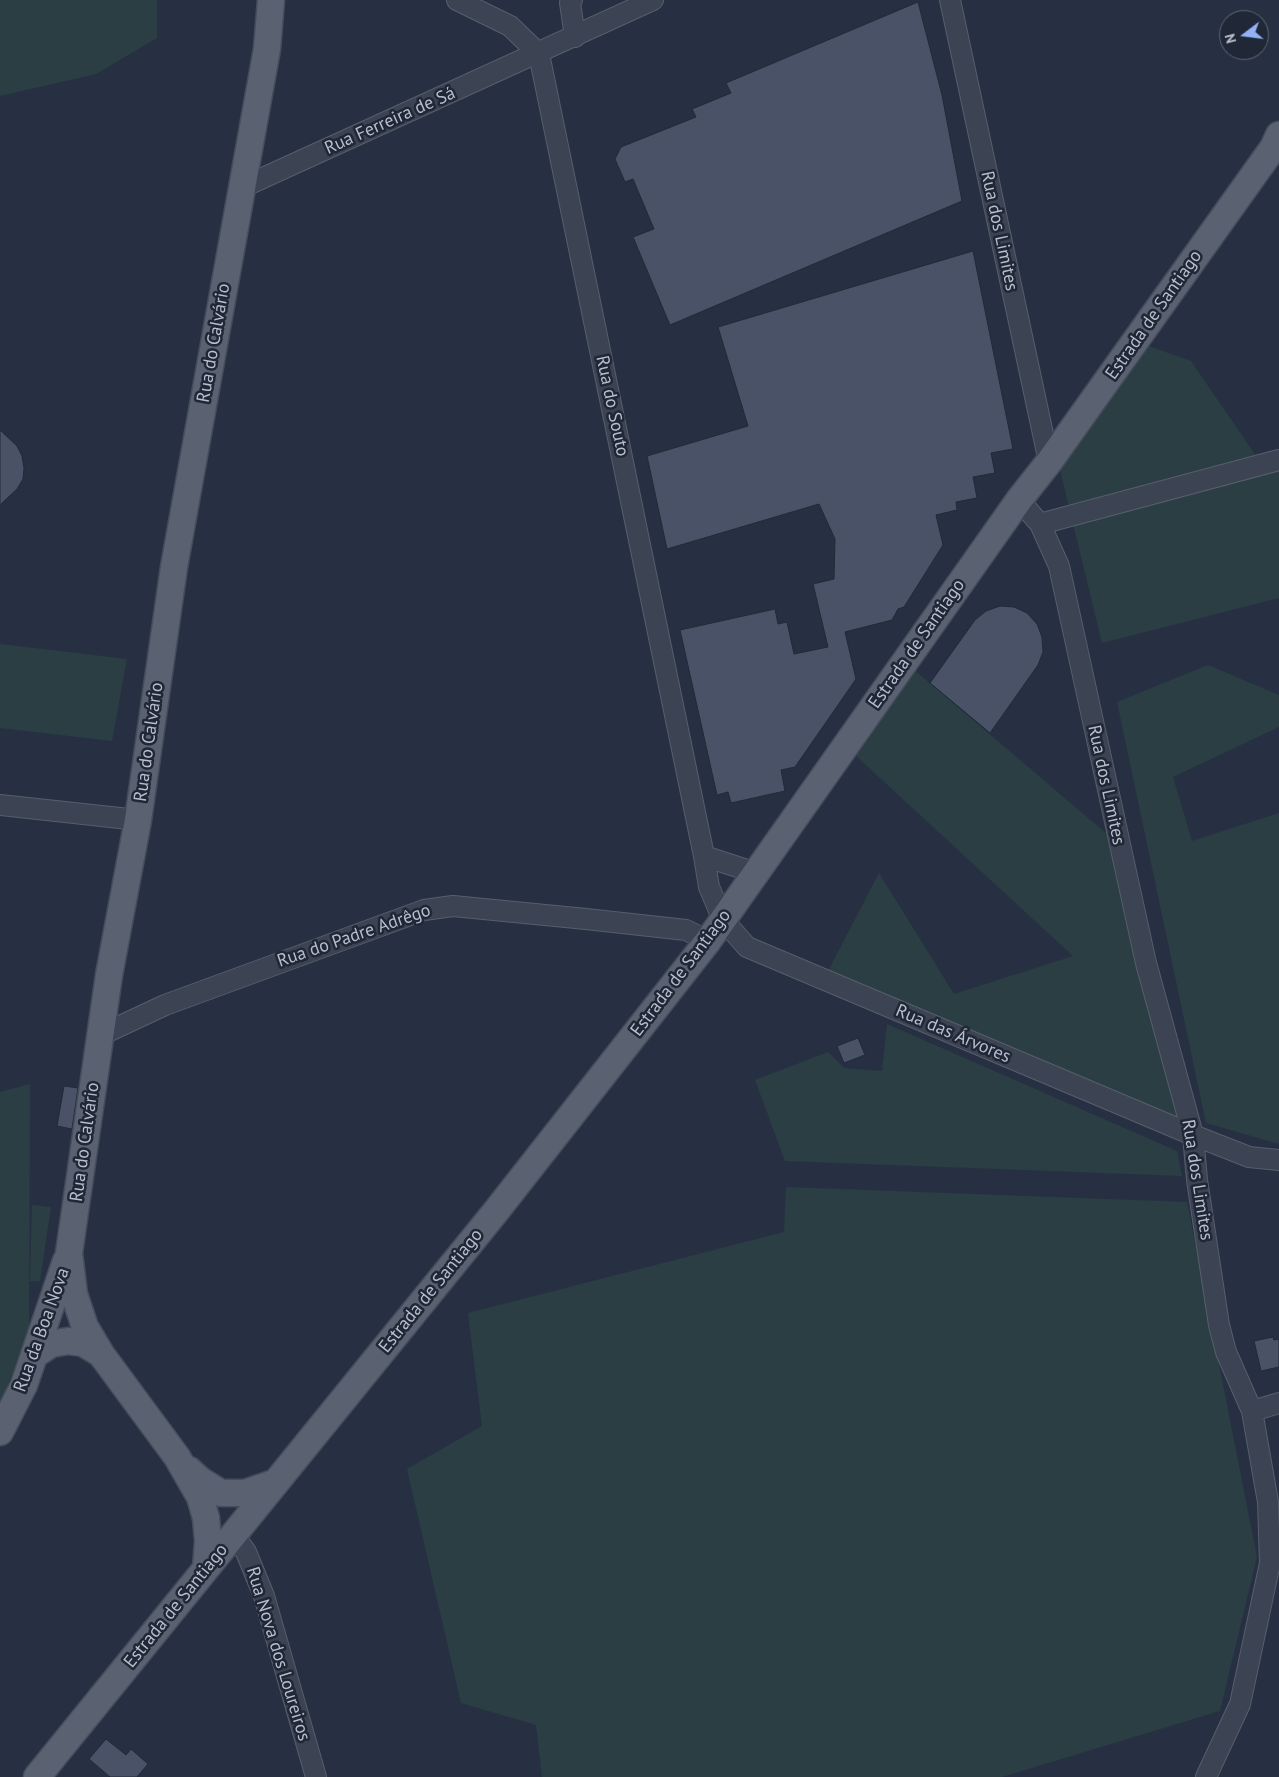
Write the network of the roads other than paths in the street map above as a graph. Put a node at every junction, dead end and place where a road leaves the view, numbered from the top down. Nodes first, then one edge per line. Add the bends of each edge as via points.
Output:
1 (271, 0) edge
2 (458, 0) edge
3 (572, 0) edge
4 (652, 0) edge
5 (950, 0) edge
6 (575, 37) junction
7 (539, 54) junction
8 (1279, 136) edge
9 (242, 188) junction
10 (1279, 460) edge
11 (1049, 462) junction
12 (1019, 500) junction
13 (1040, 524) junction
14 (0, 805) edge
15 (138, 820) junction
16 (704, 856) junction
17 (756, 873) junction
18 (715, 930) junction
19 (101, 1035) junction
20 (1193, 1134) junction
21 (1279, 1160) edge
22 (69, 1253) junction
23 (101, 1354) junction
24 (34, 1355) junction
25 (1279, 1403) edge
26 (1252, 1411) junction
27 (0, 1432) edge
28 (274, 1483) junction
29 (210, 1495) junction
30 (233, 1534) junction
31 (206, 1568) junction
32 (37, 1777) edge
33 (316, 1777) edge
34 (1206, 1777) edge

1 - 9 main road, Rua do Calvário via 267,49
2 - 7 street via 510,26
3 - 6 street
4 - 6 street, Rua Ferreira de Sá
5 - 11 street, Rua dos Limites
6 - 7 street, Rua Ferreira de Sá
7 - 9 street, Rua Ferreira de Sá
7 - 16 street, Rua do Souto
8 - 11 main road, Estrada de Santiago
9 - 15 main road, Rua do Calvário via 174,567
10 - 13 street
11 - 12 main road, Estrada de Santiago
12 - 13 street, Rua dos Limites
12 - 17 main road, Estrada de Santiago
13 - 20 street, Rua dos Limites via 1059,566 1146,963
14 - 15 street
15 - 19 main road, Rua do Calvário
16 - 17 street
16 - 18 street, Rua do Souto
17 - 18 main road, Estrada de Santiago
18 - 19 street, Rua do Padre Adrêgo via 686,930 453,906 424,910 165,1004
18 - 20 street, Rua das Árvores via 746,947
18 - 28 main road, Estrada de Santiago via 497,1210
19 - 22 main road, Rua do Calvário
20 - 21 street, Rua das Árvores via 1249,1157
20 - 26 street, Rua dos Limites via 1219,1325 1226,1352
22 - 23 main road, Rua do Calvário via 74,1294 85,1327
22 - 24 main road, Rua da Boa Nova
23 - 24 main road via 83,1343 68,1341 51,1344
23 - 29 main road, Rua do Calvário via 177,1457
24 - 27 main road, Rua da Boa Nova via 24,1385
25 - 26 street
26 - 34 street, Rua dos Limites via 1268,1502 1270,1563 1240,1704
28 - 29 main road via 245,1493
28 - 30 main road, Estrada de Santiago
29 - 30 main road, Rua do Calvário via 234,1508
29 - 31 main road via 206,1518
30 - 31 main road, Estrada de Santiago
30 - 33 street, Rua Nova dos Loureiros via 246,1552 264,1596
31 - 32 main road, Estrada de Santiago

